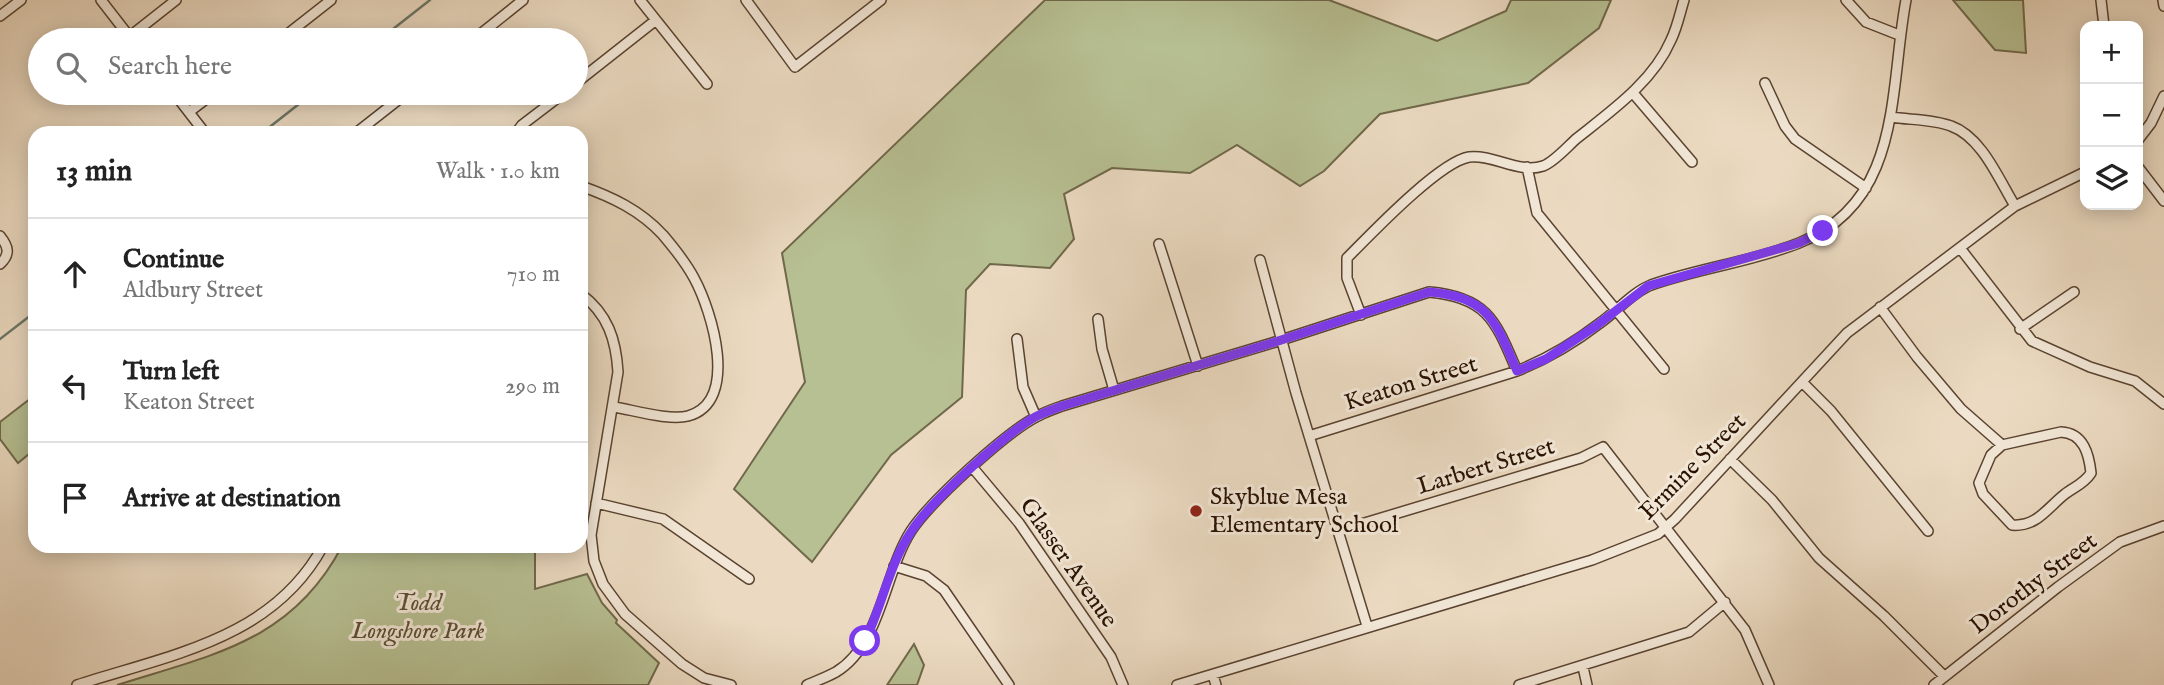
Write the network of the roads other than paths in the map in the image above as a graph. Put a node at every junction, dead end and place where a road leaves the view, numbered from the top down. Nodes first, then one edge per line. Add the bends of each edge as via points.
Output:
1 (21, 0) edge
2 (101, 0) edge
3 (176, 0) edge
4 (331, 0) edge
5 (523, 0) edge
6 (640, 0) edge
7 (881, 0) edge
8 (1684, 0) edge
9 (1846, 0) edge
10 (1906, 0) edge
11 (2101, 0) edge
12 (2163, 0) edge
13 (750, 1) edge
14 (2164, 6) edge
15 (0, 16) edge
16 (656, 20) junction
17 (2103, 21) edge
18 (123, 28) edge
19 (143, 28) edge
20 (295, 28) edge
21 (488, 28) edge
22 (1899, 35) junction
23 (588, 74) edge
24 (1765, 83) dead end
25 (707, 84) dead end
26 (1633, 93) junction
27 (2164, 96) edge
28 (183, 105) edge
29 (198, 105) edge
30 (392, 105) edge
31 (548, 105) edge
32 (189, 112) junction
33 (1891, 117) junction
34 (200, 126) edge
35 (365, 126) edge
36 (521, 126) edge
37 (2143, 133) edge
38 (1692, 162) dead end
39 (1527, 167) junction
40 (2080, 174) edge
41 (2143, 174) edge
42 (588, 188) edge
43 (1866, 188) junction
44 (2164, 201) edge
45 (2015, 206) junction
46 (0, 236) edge
47 (1159, 244) dead end
48 (1960, 248) junction
49 (1260, 260) dead end
50 (0, 264) edge
51 (2074, 292) dead end
52 (588, 300) edge
53 (1880, 307) junction
54 (1616, 311) junction
55 (1361, 315) junction
56 (1098, 319) dead end
57 (2020, 329) junction
58 (1017, 339) dead end
59 (1280, 340) junction
60 (1198, 366) junction
61 (1664, 369) dead end
62 (1517, 371) junction
63 (1802, 382) junction
64 (1114, 390) junction
65 (2164, 404) edge
66 (614, 407) junction
67 (1036, 416) junction
68 (1309, 436) junction
69 (2002, 445) junction
70 (1730, 459) junction
71 (973, 468) junction
72 (596, 503) junction
73 (2164, 526) edge
74 (1666, 527) junction
75 (1338, 531) junction
76 (1928, 531) dead end
77 (319, 553) edge
78 (894, 565) junction
79 (749, 579) dead end
80 (1726, 602) junction
81 (1367, 626) junction
82 (1583, 667) junction
83 (1213, 675) junction
84 (1944, 676) junction
85 (77, 685) edge
86 (731, 685) edge
87 (807, 685) edge
88 (1009, 685) edge
89 (1123, 685) edge
90 (1177, 685) edge
91 (1216, 685) edge
92 (1519, 685) edge
93 (1587, 685) edge
94 (1769, 685) edge
95 (1934, 685) edge

1 - 15 street
2 - 18 street
3 - 19 street
4 - 20 street
5 - 21 street
6 - 16 street
7 - 13 street via 795,67
8 - 26 street via 1671,42
9 - 22 street via 1866,22
10 - 22 street, Keaton Street
11 - 17 street
12 - 14 street
16 - 23 street
16 - 25 street
22 - 33 street, Keaton Street
24 - 43 street via 1795,139
26 - 38 street
26 - 39 street via 1544,166
27 - 37 street
28 - 32 street
29 - 32 street
30 - 35 street
31 - 36 street
32 - 34 street
33 - 43 street, Keaton Street via 1879,164
33 - 45 street via 1950,125 1961,131 1980,149
39 - 54 street via 1537,213
39 - 55 street via 1468,157 1436,175 1347,258 1347,278
40 - 45 street, Ermine Street
41 - 44 street
42 - 66 street via 636,211 661,233 694,277 714,334 715,391 700,412 671,417
43 - 54 street, Keaton Street via 1850,209 1811,237 1648,286
45 - 48 street, Ermine Street
46 - 50 street via 8,250
47 - 60 street
48 - 53 street, Ermine Street
48 - 57 street
49 - 59 street
51 - 57 street
52 - 66 street via 611,331 617,351
53 - 63 street, Ermine Street via 1847,333
53 - 69 street via 1961,409
54 - 61 street
54 - 62 street, Keaton Street via 1546,359
55 - 59 street
55 - 62 street via 1429,292 1450,293 1478,305 1498,327
56 - 64 street
57 - 65 street via 2043,347 2135,381
58 - 67 street via 1023,387
59 - 60 street
59 - 68 street
60 - 64 street
62 - 68 street, Keaton Street
63 - 70 street, Ermine Street
63 - 76 street
64 - 67 street
66 - 72 street
67 - 71 street
68 - 75 street
69 - 69 street via 2067,432 2089,453 2091,473 2037,520 2012,525 1979,484 1991,455
70 - 74 street, Ermine Street
70 - 84 street via 1772,500 1819,558
71 - 78 street via 928,509
71 - 89 street, Glasser Avenue via 1019,523 1111,657
72 - 79 street via 663,519
72 - 86 street via 594,561 613,600 682,664 704,678
73 - 84 street, Dorothy Street via 2120,542
74 - 75 street, Larbert Street via 1603,447 1581,458
74 - 80 street
74 - 81 street, Ermine Street via 1591,560
75 - 81 street
77 - 85 street via 284,597 238,630
78 - 87 street via 865,641 838,671
78 - 88 street via 926,576 944,590
80 - 82 street via 1689,632
80 - 94 street via 1745,630
81 - 83 street, Ermine Street
82 - 92 street
82 - 93 street
83 - 90 street, Ermine Street
83 - 91 street
84 - 95 street, Dorothy Street

